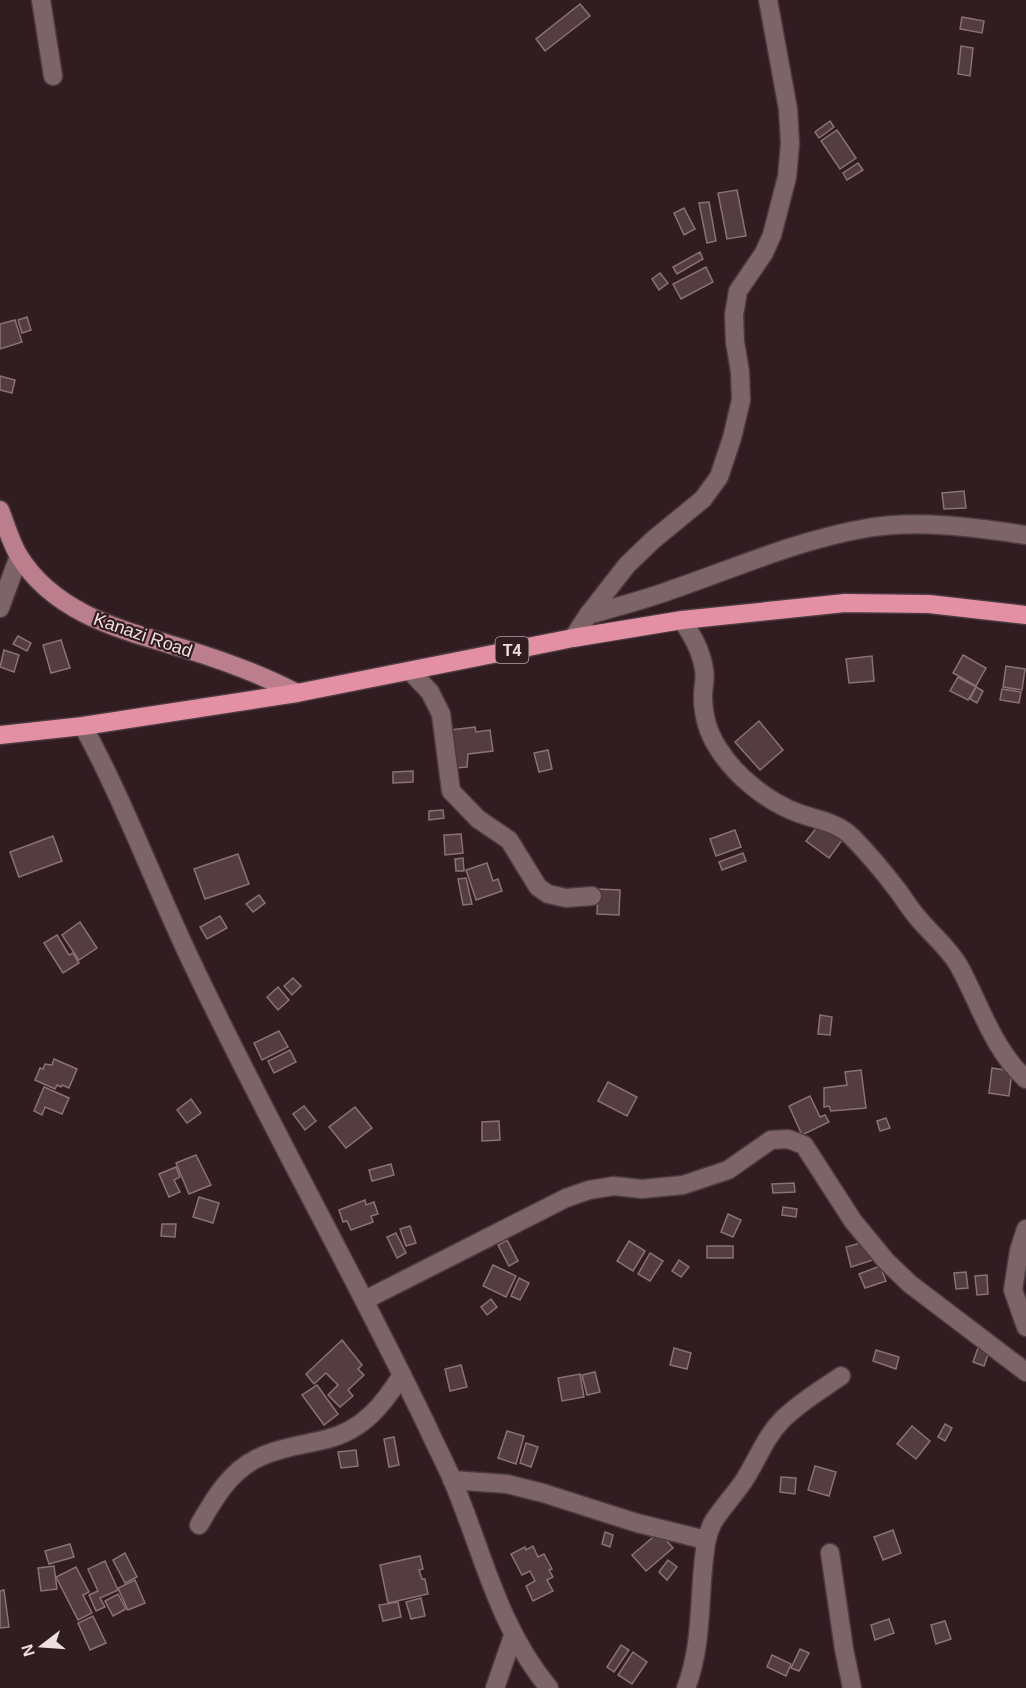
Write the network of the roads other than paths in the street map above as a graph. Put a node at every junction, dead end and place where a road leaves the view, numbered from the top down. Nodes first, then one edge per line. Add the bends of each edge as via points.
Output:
1 (41, 0) edge
2 (768, 0) edge
3 (53, 76) dead end
4 (0, 510) edge
5 (1026, 535) edge
6 (19, 556) junction
7 (0, 608) edge
8 (588, 615) junction
9 (1026, 615) edge
10 (682, 620) junction
11 (573, 638) junction
12 (410, 670) junction
13 (297, 693) junction
14 (83, 726) junction
15 (0, 735) edge
16 (592, 896) dead end
17 (1026, 1079) edge
18 (1026, 1228) edge
19 (365, 1300) junction
20 (1026, 1327) edge
21 (1026, 1372) edge
22 (402, 1375) junction
23 (841, 1376) dead end
24 (452, 1479) junction
25 (199, 1525) dead end
26 (706, 1540) junction
27 (830, 1553) dead end
28 (513, 1636) junction
29 (495, 1688) edge
30 (549, 1688) edge
31 (686, 1688) edge
32 (852, 1688) edge

1 - 3 street
2 - 8 street via 788,109 790,144 787,177 772,236 738,291 734,315 741,400 732,438 719,477 703,499 627,565
4 - 6 main road, Kanazi Road
5 - 8 street via 922,524 865,528 804,542 673,590
6 - 7 street
6 - 13 main road, Kanazi Road via 70,607 105,624 242,668
8 - 11 street
9 - 10 highway, T4 via 929,604 845,603
10 - 11 highway, T4
10 - 17 street via 703,662 703,711 717,748 751,784 773,800 798,813 832,823 850,835 945,946 1002,1052
11 - 12 highway, T4
12 - 13 highway, T4
12 - 16 street via 430,692 441,714 451,791 478,819 510,840 537,887 566,898
13 - 14 highway, T4
14 - 15 highway, T4
14 - 19 street via 106,768 192,965
18 - 20 street via 1013,1290
19 - 21 street via 566,1198 614,1186 642,1189 683,1185 728,1170 771,1140 788,1139 804,1145 853,1221 886,1261 910,1284
19 - 22 street
22 - 24 street
22 - 25 street via 383,1404 363,1423 330,1438 255,1459 231,1478
23 - 26 street via 780,1422 713,1522
24 - 26 street via 507,1484
24 - 28 street
26 - 31 street via 696,1655
27 - 32 street
28 - 29 street
28 - 30 street

